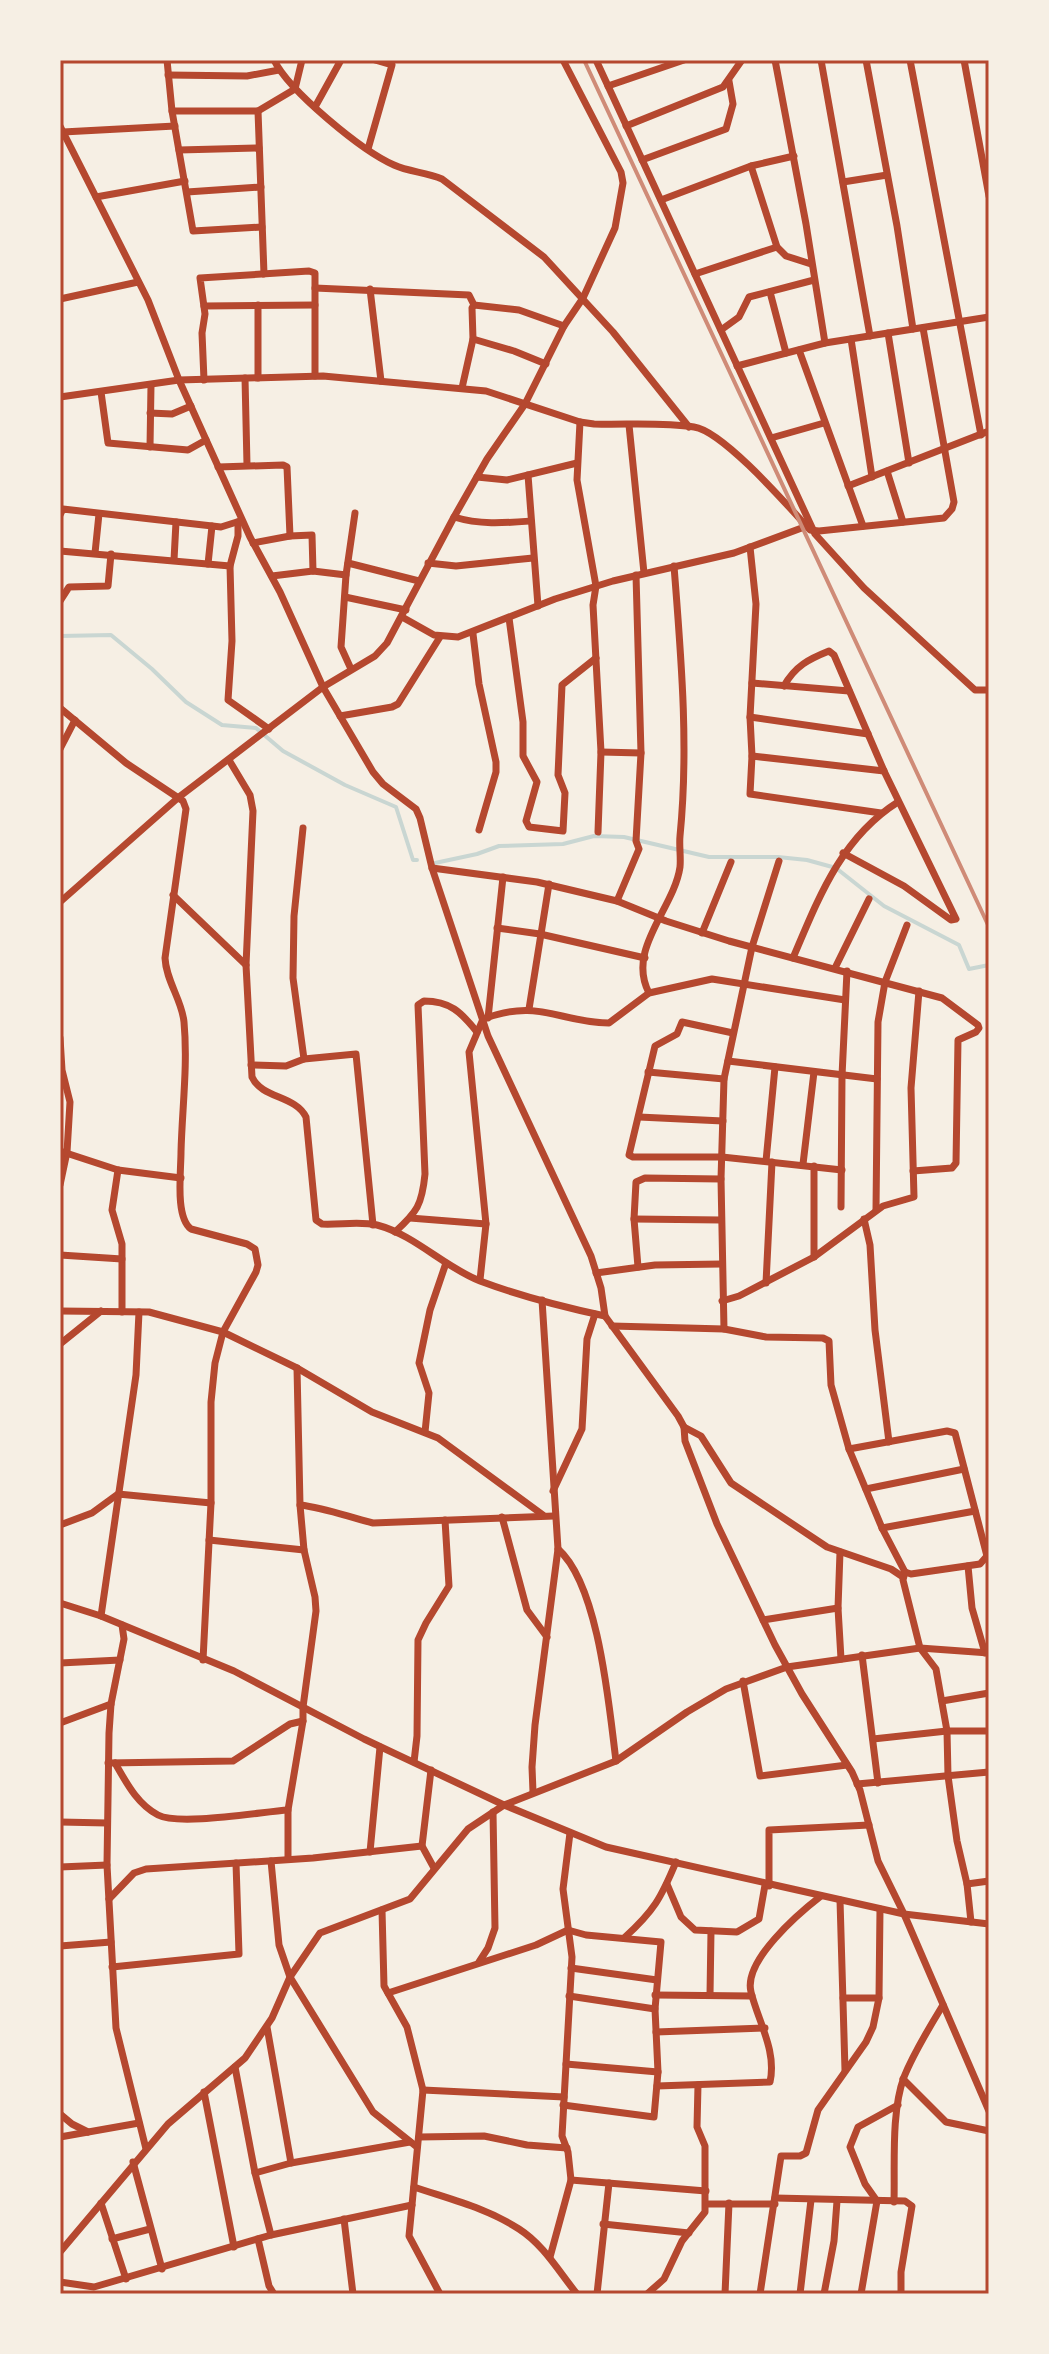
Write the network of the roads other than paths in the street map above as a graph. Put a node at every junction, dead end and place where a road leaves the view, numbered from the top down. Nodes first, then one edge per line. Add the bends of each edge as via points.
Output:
1 (167, 60) edge
2 (274, 60) edge
3 (302, 60) edge
4 (341, 60) edge
5 (375, 60) edge
6 (563, 60) edge
7 (596, 60) edge
8 (684, 60) edge
9 (742, 60) edge
10 (775, 60) edge
11 (821, 60) edge
12 (866, 60) edge
13 (910, 60) edge
14 (964, 60) edge
15 (279, 70) junction
16 (168, 75) junction
17 (729, 81) junction
18 (608, 86) junction
19 (295, 89) junction
20 (315, 107) junction
21 (172, 111) junction
22 (258, 111) junction
23 (175, 126) junction
24 (626, 126) junction
25 (61, 129) edge
26 (69, 144) junction
27 (259, 148) junction
28 (368, 149) junction
29 (179, 150) junction
30 (60, 153) edge
31 (794, 156) junction
32 (642, 160) junction
33 (751, 166) junction
34 (887, 175) junction
35 (185, 181) junction
36 (843, 182) junction
37 (261, 187) junction
38 (187, 192) junction
39 (989, 196) edge
40 (96, 197) junction
41 (661, 200) junction
42 (262, 227) junction
43 (777, 247) junction
44 (811, 264) junction
45 (264, 274) junction
46 (695, 274) junction
47 (814, 280) junction
48 (138, 282) junction
49 (315, 288) junction
50 (370, 289) junction
51 (770, 292) junction
52 (583, 298) junction
53 (60, 299) edge
54 (258, 305) junction
55 (315, 305) junction
56 (474, 305) junction
57 (204, 306) junction
58 (989, 317) edge
59 (959, 322) junction
60 (564, 326) junction
61 (923, 328) junction
62 (913, 329) junction
63 (721, 330) junction
64 (888, 333) junction
65 (870, 336) junction
66 (473, 339) junction
67 (851, 339) junction
68 (825, 343) junction
69 (799, 350) junction
70 (786, 353) junction
71 (546, 364) junction
72 (737, 366) junction
73 (315, 376) junction
74 (245, 378) junction
75 (258, 378) junction
76 (179, 380) junction
77 (204, 380) junction
78 (381, 381) junction
79 (151, 385) junction
80 (462, 388) junction
81 (101, 392) junction
82 (60, 397) edge
83 (525, 404) junction
84 (191, 406) junction
85 (150, 413) junction
86 (580, 422) junction
87 (824, 423) junction
88 (629, 425) junction
89 (689, 427) junction
90 (985, 433) edge
91 (771, 438) junction
92 (206, 440) junction
93 (150, 447) junction
94 (945, 449) junction
95 (577, 463) junction
96 (909, 463) junction
97 (247, 465) junction
98 (218, 467) junction
99 (887, 471) junction
100 (528, 475) junction
101 (477, 477) junction
102 (872, 477) junction
103 (848, 486) junction
104 (355, 513) dead end
105 (99, 514) junction
106 (60, 515) edge
107 (454, 517) junction
108 (531, 521) junction
109 (176, 522) junction
110 (240, 522) junction
111 (903, 522) junction
112 (212, 526) junction
113 (863, 526) junction
114 (810, 528) junction
115 (290, 536) junction
116 (253, 543) junction
117 (750, 547) junction
118 (60, 551) edge
119 (95, 553) junction
120 (111, 554) junction
121 (533, 558) junction
122 (174, 560) junction
123 (348, 563) junction
124 (428, 563) junction
125 (208, 564) junction
126 (230, 566) junction
127 (674, 566) junction
128 (313, 571) junction
129 (640, 574) junction
130 (346, 575) junction
131 (272, 576) junction
132 (419, 581) junction
133 (596, 586) junction
134 (345, 597) junction
135 (60, 601) edge
136 (538, 606) junction
137 (404, 614) junction
138 (509, 618) junction
139 (473, 634) junction
140 (440, 637) junction
141 (596, 658) junction
142 (351, 669) junction
143 (752, 683) junction
144 (784, 686) junction
145 (323, 687) junction
146 (989, 690) edge
147 (849, 691) junction
148 (60, 708) edge
149 (340, 716) junction
150 (750, 717) junction
151 (75, 720) junction
152 (269, 729) junction
153 (868, 734) junction
154 (60, 749) edge
155 (601, 752) junction
156 (641, 753) junction
157 (752, 756) junction
158 (229, 760) junction
159 (884, 771) junction
160 (179, 797) junction
161 (898, 802) junction
162 (881, 813) junction
163 (303, 828) dead end
164 (479, 830) dead end
165 (598, 832) dead end
166 (843, 853) junction
167 (779, 861) dead end
168 (731, 862) dead end
169 (432, 868) junction
170 (503, 877) junction
171 (549, 884) junction
172 (173, 895) junction
173 (869, 899) dead end
174 (617, 901) junction
175 (60, 902) edge
176 (658, 918) junction
177 (907, 925) dead end
178 (497, 928) junction
179 (702, 933) junction
180 (540, 934) junction
181 (752, 947) junction
182 (645, 958) junction
183 (793, 958) junction
184 (246, 965) junction
185 (835, 968) junction
186 (847, 971) junction
187 (885, 982) junction
188 (744, 984) junction
189 (919, 991) junction
190 (649, 993) junction
191 (845, 1000) junction
192 (529, 1009) junction
193 (485, 1018) junction
194 (477, 1032) junction
195 (733, 1033) junction
196 (60, 1038) edge
197 (304, 1059) junction
198 (728, 1061) junction
199 (251, 1065) junction
200 (775, 1067) junction
201 (648, 1072) junction
202 (814, 1072) junction
203 (842, 1076) junction
204 (724, 1079) junction
205 (877, 1079) junction
206 (639, 1117) junction
207 (723, 1121) junction
208 (63, 1152) edge
209 (722, 1157) junction
210 (769, 1162) junction
211 (803, 1164) junction
212 (814, 1166) junction
213 (118, 1170) junction
214 (842, 1170) junction
215 (913, 1171) junction
216 (181, 1178) junction
217 (721, 1179) junction
218 (60, 1185) edge
219 (841, 1207) dead end
220 (876, 1210) junction
221 (410, 1218) junction
222 (634, 1219) junction
223 (864, 1219) junction
224 (721, 1220) junction
225 (486, 1224) junction
226 (373, 1225) junction
227 (395, 1232) junction
228 (60, 1255) edge
229 (814, 1257) junction
230 (122, 1259) junction
231 (446, 1263) junction
232 (722, 1264) junction
233 (638, 1267) junction
234 (596, 1273) junction
235 (480, 1280) junction
236 (766, 1283) junction
237 (542, 1300) junction
238 (60, 1301) edge
239 (722, 1301) junction
240 (63, 1311) edge
241 (101, 1311) junction
242 (122, 1312) junction
243 (139, 1312) junction
244 (595, 1314) junction
245 (605, 1316) junction
246 (612, 1326) junction
247 (724, 1329) junction
248 (223, 1332) junction
249 (60, 1344) edge
250 (297, 1368) junction
251 (684, 1427) junction
252 (425, 1432) junction
253 (889, 1442) junction
254 (849, 1449) junction
255 (964, 1469) junction
256 (866, 1489) junction
257 (553, 1491) junction
258 (118, 1494) junction
259 (211, 1503) junction
260 (300, 1505) junction
261 (975, 1511) junction
262 (543, 1515) junction
263 (554, 1516) junction
264 (502, 1517) junction
265 (445, 1520) junction
266 (60, 1525) edge
267 (882, 1528) junction
268 (209, 1540) junction
269 (558, 1549) junction
270 (304, 1550) junction
271 (840, 1552) junction
272 (968, 1566) junction
273 (904, 1574) junction
274 (60, 1603) edge
275 (838, 1608) junction
276 (101, 1616) junction
277 (763, 1620) junction
278 (122, 1625) junction
279 (547, 1637) junction
280 (920, 1648) junction
281 (987, 1653) edge
282 (862, 1655) junction
283 (841, 1659) junction
284 (120, 1660) junction
285 (203, 1660) junction
286 (60, 1663) edge
287 (787, 1667) junction
288 (743, 1681) junction
289 (989, 1693) edge
290 (942, 1701) junction
291 (111, 1704) junction
292 (303, 1707) junction
293 (303, 1721) junction
294 (60, 1723) edge
295 (947, 1731) junction
296 (989, 1731) edge
297 (873, 1739) junction
298 (380, 1747) junction
299 (616, 1761) junction
300 (414, 1762) junction
301 (111, 1763) junction
302 (847, 1765) junction
303 (431, 1770) junction
304 (989, 1772) edge
305 (948, 1776) junction
306 (878, 1783) junction
307 (857, 1784) junction
308 (533, 1792) junction
309 (504, 1805) junction
310 (288, 1810) junction
311 (493, 1812) junction
312 (60, 1822) edge
313 (107, 1823) junction
314 (869, 1825) junction
315 (570, 1833) junction
316 (422, 1846) junction
317 (370, 1852) junction
318 (288, 1859) junction
319 (271, 1861) junction
320 (676, 1862) junction
321 (236, 1863) junction
322 (107, 1865) junction
323 (60, 1867) edge
324 (434, 1868) junction
325 (989, 1881) edge
326 (667, 1884) junction
327 (967, 1884) junction
328 (767, 1885) junction
329 (821, 1896) junction
330 (109, 1899) junction
331 (840, 1900) junction
332 (880, 1909) junction
333 (382, 1910) junction
334 (904, 1914) junction
335 (971, 1922) junction
336 (989, 1924) edge
337 (568, 1930) junction
338 (711, 1931) junction
339 (624, 1938) junction
340 (111, 1942) junction
341 (60, 1946) edge
342 (479, 1962) junction
343 (112, 1967) junction
344 (571, 1968) junction
345 (290, 1977) junction
346 (657, 1980) junction
347 (388, 1993) junction
348 (655, 1995) junction
349 (710, 1995) junction
350 (569, 1996) junction
351 (752, 1996) junction
352 (843, 1998) junction
353 (879, 1998) junction
354 (943, 2005) junction
355 (655, 2009) junction
356 (267, 2027) junction
357 (765, 2028) junction
358 (656, 2032) junction
359 (566, 2064) junction
360 (235, 2067) junction
361 (845, 2070) junction
362 (658, 2072) junction
363 (903, 2079) junction
364 (698, 2085) junction
365 (657, 2086) junction
366 (423, 2090) junction
367 (204, 2092) junction
368 (564, 2101) junction
369 (898, 2105) junction
370 (989, 2111) edge
371 (60, 2114) edge
372 (139, 2123) junction
373 (989, 2131) edge
374 (89, 2132) junction
375 (60, 2137) edge
376 (419, 2137) junction
377 (414, 2144) junction
378 (567, 2148) junction
379 (146, 2149) junction
380 (133, 2162) junction
381 (291, 2163) junction
382 (255, 2173) junction
383 (571, 2180) junction
384 (609, 2183) junction
385 (414, 2187) junction
386 (706, 2191) junction
387 (811, 2200) junction
388 (775, 2201) junction
389 (837, 2201) junction
390 (877, 2201) junction
391 (894, 2202) junction
392 (101, 2203) junction
393 (729, 2203) junction
394 (707, 2204) junction
395 (412, 2205) junction
396 (344, 2219) junction
397 (603, 2224) junction
398 (150, 2229) junction
399 (689, 2233) junction
400 (271, 2235) junction
401 (112, 2239) junction
402 (258, 2239) junction
403 (234, 2247) junction
404 (60, 2252) edge
405 (550, 2257) junction
406 (162, 2269) junction
407 (126, 2279) junction
408 (60, 2282) edge
409 (274, 2294) edge
410 (353, 2294) edge
411 (440, 2294) edge
412 (577, 2294) edge
413 (597, 2294) edge
414 (647, 2294) edge
415 (725, 2294) edge
416 (760, 2294) edge
417 (800, 2294) edge
418 (824, 2294) edge
419 (861, 2294) edge
420 (901, 2294) edge

1 - 16 street
2 - 15 street
3 - 19 street
4 - 20 street
5 - 28 street via 392,65
6 - 52 street via 623,179 615,228
7 - 18 street
8 - 18 street
9 - 17 street
10 - 31 street
11 - 36 street
12 - 34 street
13 - 59 street
14 - 39 street
15 - 16 street via 247,76
15 - 19 street
16 - 21 street
17 - 24 street via 703,97
17 - 32 street via 733,104 726,129
18 - 24 street
19 - 20 street
19 - 22 street
20 - 28 street
21 - 22 street
21 - 23 street
22 - 27 street
23 - 25 street
23 - 29 street
24 - 32 street
25 - 26 street
26 - 30 street
26 - 40 street
27 - 29 street
27 - 37 street
28 - 52 street via 396,166 442,179 525,240
29 - 35 street
31 - 33 street
31 - 44 street
32 - 41 street
33 - 41 street
33 - 43 street
34 - 36 street
34 - 62 street
35 - 38 street
35 - 40 street
36 - 65 street
37 - 38 street
37 - 42 street
38 - 42 street via 194,232
40 - 48 street
41 - 46 street
42 - 45 street
43 - 44 street via 786,256
43 - 46 street
44 - 47 street
45 - 49 street via 313,272
45 - 57 street via 202,276
46 - 63 street
47 - 51 street
47 - 68 street
48 - 53 street
48 - 76 street
49 - 50 street
49 - 55 street
50 - 56 street via 469,295
50 - 78 street
51 - 63 street via 749,297 739,317
51 - 70 street
52 - 60 street
52 - 89 street
54 - 55 street
54 - 57 street
54 - 75 street
55 - 73 street
56 - 60 street via 519,310
56 - 66 street
57 - 77 street
58 - 59 street
59 - 61 street
59 - 90 street
60 - 71 street
61 - 62 street
61 - 94 street
62 - 64 street
63 - 72 street
64 - 65 street
64 - 96 street
65 - 67 street
66 - 71 street
66 - 80 street
67 - 68 street
67 - 102 street
68 - 69 street
69 - 70 street
69 - 87 street
70 - 72 street
71 - 83 street
72 - 91 street
73 - 75 street
73 - 78 street
74 - 75 street
74 - 77 street
74 - 97 street
76 - 77 street
76 - 79 street
76 - 84 street
78 - 80 street
79 - 81 street
79 - 85 street
80 - 83 street
81 - 82 street
81 - 93 street via 108,443
83 - 86 street
83 - 101 street
84 - 85 street via 172,414
84 - 92 street
85 - 93 street
86 - 88 street
86 - 95 street
87 - 91 street
87 - 103 street
88 - 89 street
88 - 129 street
89 - 114 street via 707,431 745,462
90 - 94 street
91 - 114 street
92 - 93 street via 188,450
92 - 98 street
94 - 96 street
94 - 111 street via 952,509 944,518
95 - 100 street
95 - 133 street
96 - 99 street
97 - 98 street
97 - 115 street via 287,467
98 - 110 street
99 - 102 street
99 - 111 street
100 - 101 street via 507,480
100 - 108 street
101 - 107 street
102 - 103 street
103 - 113 street
104 - 123 street
105 - 106 street via 63,509
105 - 109 street
105 - 119 street
107 - 108 street via 486,524
107 - 124 street
108 - 121 street
109 - 112 street
109 - 122 street
110 - 112 street
110 - 116 street
110 - 126 street
111 - 113 street
112 - 125 street
113 - 114 street
114 - 117 street
114 - 146 street via 864,588 975,690
115 - 116 street
115 - 128 street via 314,537
116 - 131 street
117 - 127 street
117 - 143 street via 756,604
118 - 119 street
119 - 120 street
120 - 122 street
120 - 135 street via 108,586 69,587
121 - 124 street via 456,566
121 - 136 street
122 - 125 street
123 - 130 street
123 - 132 street
124 - 132 street
125 - 126 street
126 - 152 street via 228,700
127 - 129 street
127 - 176 street via 685,784 680,867
128 - 130 street
128 - 131 street
129 - 133 street
129 - 156 street
130 - 134 street
131 - 145 street
132 - 137 street
133 - 136 street
133 - 141 street
134 - 137 street
134 - 142 street via 341,649
136 - 138 street
137 - 140 street
137 - 142 street via 382,650
138 - 139 street
138 - 141 street via 523,756 537,782 526,821 529,827 563,831 565,793 558,775 562,685
139 - 140 street
139 - 164 street via 496,762
140 - 149 street via 398,704
141 - 155 street
142 - 145 street
143 - 144 street
143 - 150 street
144 - 147 street
144 - 147 street via 799,665 829,651
145 - 149 street
145 - 152 street
147 - 153 street
148 - 151 street
149 - 169 street via 373,772 416,809
150 - 153 street
150 - 157 street
151 - 154 street
151 - 160 street via 126,763
152 - 158 street
153 - 159 street
155 - 156 street
155 - 165 street
156 - 174 street via 639,849
157 - 159 street
157 - 162 street via 750,794
158 - 160 street
158 - 184 street via 252,802
159 - 161 street
160 - 172 street via 186,809
160 - 175 street
161 - 162 street
161 - 166 street via 956,919
162 - 166 street
163 - 197 street via 293,978
166 - 183 street
167 - 181 street
168 - 179 street
169 - 170 street
169 - 193 street
170 - 171 street
170 - 178 street
171 - 174 street
171 - 180 street
172 - 184 street
172 - 216 street via 165,970 184,1024
173 - 185 street
174 - 176 street
176 - 179 street
176 - 182 street
177 - 187 street
178 - 180 street
178 - 193 street
179 - 181 street
180 - 182 street
180 - 192 street
181 - 183 street
181 - 188 street
182 - 190 street via 643,981
183 - 185 street
184 - 199 street
185 - 186 street
186 - 187 street
186 - 191 street
187 - 189 street
187 - 205 street
188 - 190 street via 712,979
188 - 191 street
188 - 195 street
189 - 215 street via 911,1088
189 - 215 street via 947,999 979,1028 958,1040 955,1166
190 - 192 street via 609,1023
191 - 203 street
192 - 193 street
193 - 194 street
193 - 234 street
194 - 221 street via 448,1004 418,1005 425,1174 418,1208
194 - 225 street via 469,1052
195 - 198 street
195 - 201 street via 682,1022 677,1034 655,1046
196 - 208 street via 70,1093
197 - 199 street via 286,1066
197 - 226 street via 357,1056
198 - 200 street
198 - 204 street
199 - 226 street via 255,1084 298,1105 306,1117 316,1220
200 - 202 street
200 - 210 street
201 - 204 street
201 - 206 street
202 - 203 street
202 - 211 street
203 - 205 street
203 - 214 street
204 - 207 street
205 - 220 street
206 - 207 street
206 - 209 street via 629,1152 633,1157
207 - 209 street
208 - 213 street
208 - 218 street
209 - 210 street
209 - 217 street
210 - 211 street
210 - 236 street
211 - 212 street
212 - 214 street
212 - 229 street
213 - 216 street
213 - 230 street via 112,1210
214 - 219 street
215 - 220 street via 914,1197
216 - 248 street via 185,1225 255,1249 256,1272
217 - 222 street via 639,1179
217 - 224 street
220 - 223 street
221 - 225 street
221 - 227 street
222 - 224 street
222 - 233 street
223 - 229 street
223 - 253 street
224 - 232 street
225 - 235 street
226 - 227 street
227 - 231 street
228 - 230 street
229 - 236 street
230 - 242 street
231 - 235 street
231 - 252 street via 419,1363 429,1393
232 - 233 street
232 - 239 street
233 - 234 street
234 - 245 street
235 - 237 street
236 - 239 street
237 - 244 street
237 - 257 street
238 - 240 street
239 - 247 street
240 - 241 street
241 - 242 street
241 - 249 street
242 - 243 street
243 - 248 street
243 - 258 street via 136,1375
244 - 245 street
244 - 257 street via 587,1339 582,1429
245 - 246 street
246 - 247 street
246 - 251 street
247 - 254 street via 829,1341 831,1385
248 - 250 street
248 - 259 street via 211,1402
250 - 252 street via 372,1412
250 - 260 street
251 - 271 street via 701,1436 731,1483
251 - 277 street via 717,1524
252 - 262 street
253 - 254 street
253 - 255 street via 955,1433
254 - 256 street
255 - 256 street
255 - 261 street
256 - 267 street
257 - 263 street
258 - 259 street
258 - 266 street via 92,1513
258 - 276 street
259 - 268 street
260 - 265 street via 373,1523
260 - 270 street
261 - 267 street
261 - 272 street via 987,1556
262 - 263 street
262 - 264 street
263 - 269 street
264 - 265 street
264 - 279 street via 527,1610
265 - 300 street via 449,1586 418,1640
267 - 273 street
268 - 270 street
268 - 285 street
269 - 279 street
269 - 299 street via 574,1566 601,1648
270 - 292 street via 316,1611
271 - 273 street
271 - 275 street
272 - 273 street
272 - 281 street via 972,1608
273 - 280 street
274 - 276 street
275 - 277 street
275 - 283 street
276 - 278 street
277 - 287 street
278 - 284 street
278 - 285 street
279 - 308 street via 535,1725
280 - 281 street
280 - 282 street
280 - 290 street via 936,1669
282 - 283 street
282 - 297 street
283 - 287 street
284 - 286 street
284 - 291 street
285 - 292 street
287 - 288 street
287 - 302 street
288 - 299 street
288 - 302 street via 760,1776
289 - 290 street
290 - 295 street
291 - 294 street
291 - 301 street
292 - 293 street
292 - 298 street
293 - 301 street via 233,1761
293 - 310 street
295 - 296 street
295 - 297 street
295 - 305 street
297 - 306 street
298 - 300 street
298 - 317 street
299 - 308 street
300 - 303 street
301 - 310 street via 146,1807 172,1820
301 - 313 street
302 - 307 street
303 - 309 street
303 - 316 street
304 - 305 street
305 - 306 street
305 - 327 street
306 - 307 street
307 - 314 street
308 - 309 street
309 - 311 street
309 - 315 street
310 - 318 street
311 - 324 street via 468,1829
311 - 342 street via 495,1928
312 - 313 street
313 - 322 street
314 - 328 street via 771,1829
314 - 334 street via 878,1861
315 - 320 street via 606,1847
315 - 337 street via 563,1889
316 - 317 street
316 - 324 street
317 - 318 street
318 - 319 street
319 - 321 street
319 - 345 street via 279,1945
320 - 326 street
320 - 328 street
321 - 330 street via 146,1869 134,1873
321 - 343 street via 239,1954
322 - 323 street
322 - 330 street
324 - 333 street via 410,1899
325 - 327 street
326 - 338 street via 688,1926
326 - 339 street via 654,1909
327 - 335 street
328 - 329 street
328 - 338 street via 755,1923 737,1932
329 - 331 street
329 - 351 street via 780,1930 753,1973
330 - 340 street
331 - 332 street
331 - 352 street
332 - 334 street
332 - 353 street
333 - 345 street via 320,1933
333 - 347 street
334 - 335 street
334 - 354 street
335 - 336 street
337 - 339 street
337 - 342 street
337 - 344 street
338 - 349 street
339 - 346 street via 663,1944
340 - 341 street
340 - 343 street
342 - 347 street
343 - 372 street via 116,2028
344 - 346 street
344 - 350 street
345 - 356 street
345 - 377 street via 373,2112
346 - 348 street
347 - 366 street via 407,2027
348 - 349 street
348 - 355 street
349 - 351 street
350 - 355 street
350 - 359 street
351 - 357 street
352 - 353 street
352 - 361 street
353 - 361 street via 866,2042
354 - 363 street
354 - 370 street
355 - 358 street
356 - 360 street
356 - 381 street
357 - 358 street
357 - 364 street via 770,2082
358 - 362 street
359 - 362 street
359 - 368 street
360 - 367 street
360 - 382 street
361 - 388 street via 818,2110 806,2153 781,2156
362 - 365 street
363 - 369 street
363 - 373 street via 946,2122
364 - 365 street
364 - 386 street via 697,2127 705,2146
365 - 368 street via 653,2118
366 - 368 street
366 - 376 street
367 - 379 street
367 - 403 street
368 - 378 street via 562,2136
369 - 390 street via 858,2127 850,2147
369 - 391 street
371 - 374 street
372 - 374 street
372 - 379 street
374 - 375 street
376 - 377 street
376 - 378 street via 484,2136
377 - 381 street
377 - 385 street
378 - 383 street
379 - 380 street
380 - 392 street
380 - 398 street
381 - 382 street
382 - 400 street
383 - 384 street
383 - 405 street
384 - 386 street
384 - 397 street
385 - 395 street
385 - 405 street via 490,2213 521,2230
386 - 394 street
387 - 388 street
387 - 389 street
387 - 417 street
388 - 393 street
388 - 416 street
389 - 390 street
389 - 418 street
390 - 391 street
390 - 419 street
391 - 420 street via 912,2206
392 - 401 street
392 - 404 street
393 - 394 street
393 - 415 street
394 - 399 street
395 - 396 street
395 - 411 street via 409,2236
396 - 400 street
396 - 410 street
397 - 399 street
397 - 413 street
398 - 401 street
398 - 406 street
399 - 414 street via 664,2279
400 - 402 street
401 - 407 street
402 - 403 street
402 - 409 street
403 - 406 street
405 - 412 street
406 - 407 street
407 - 408 street via 94,2287

